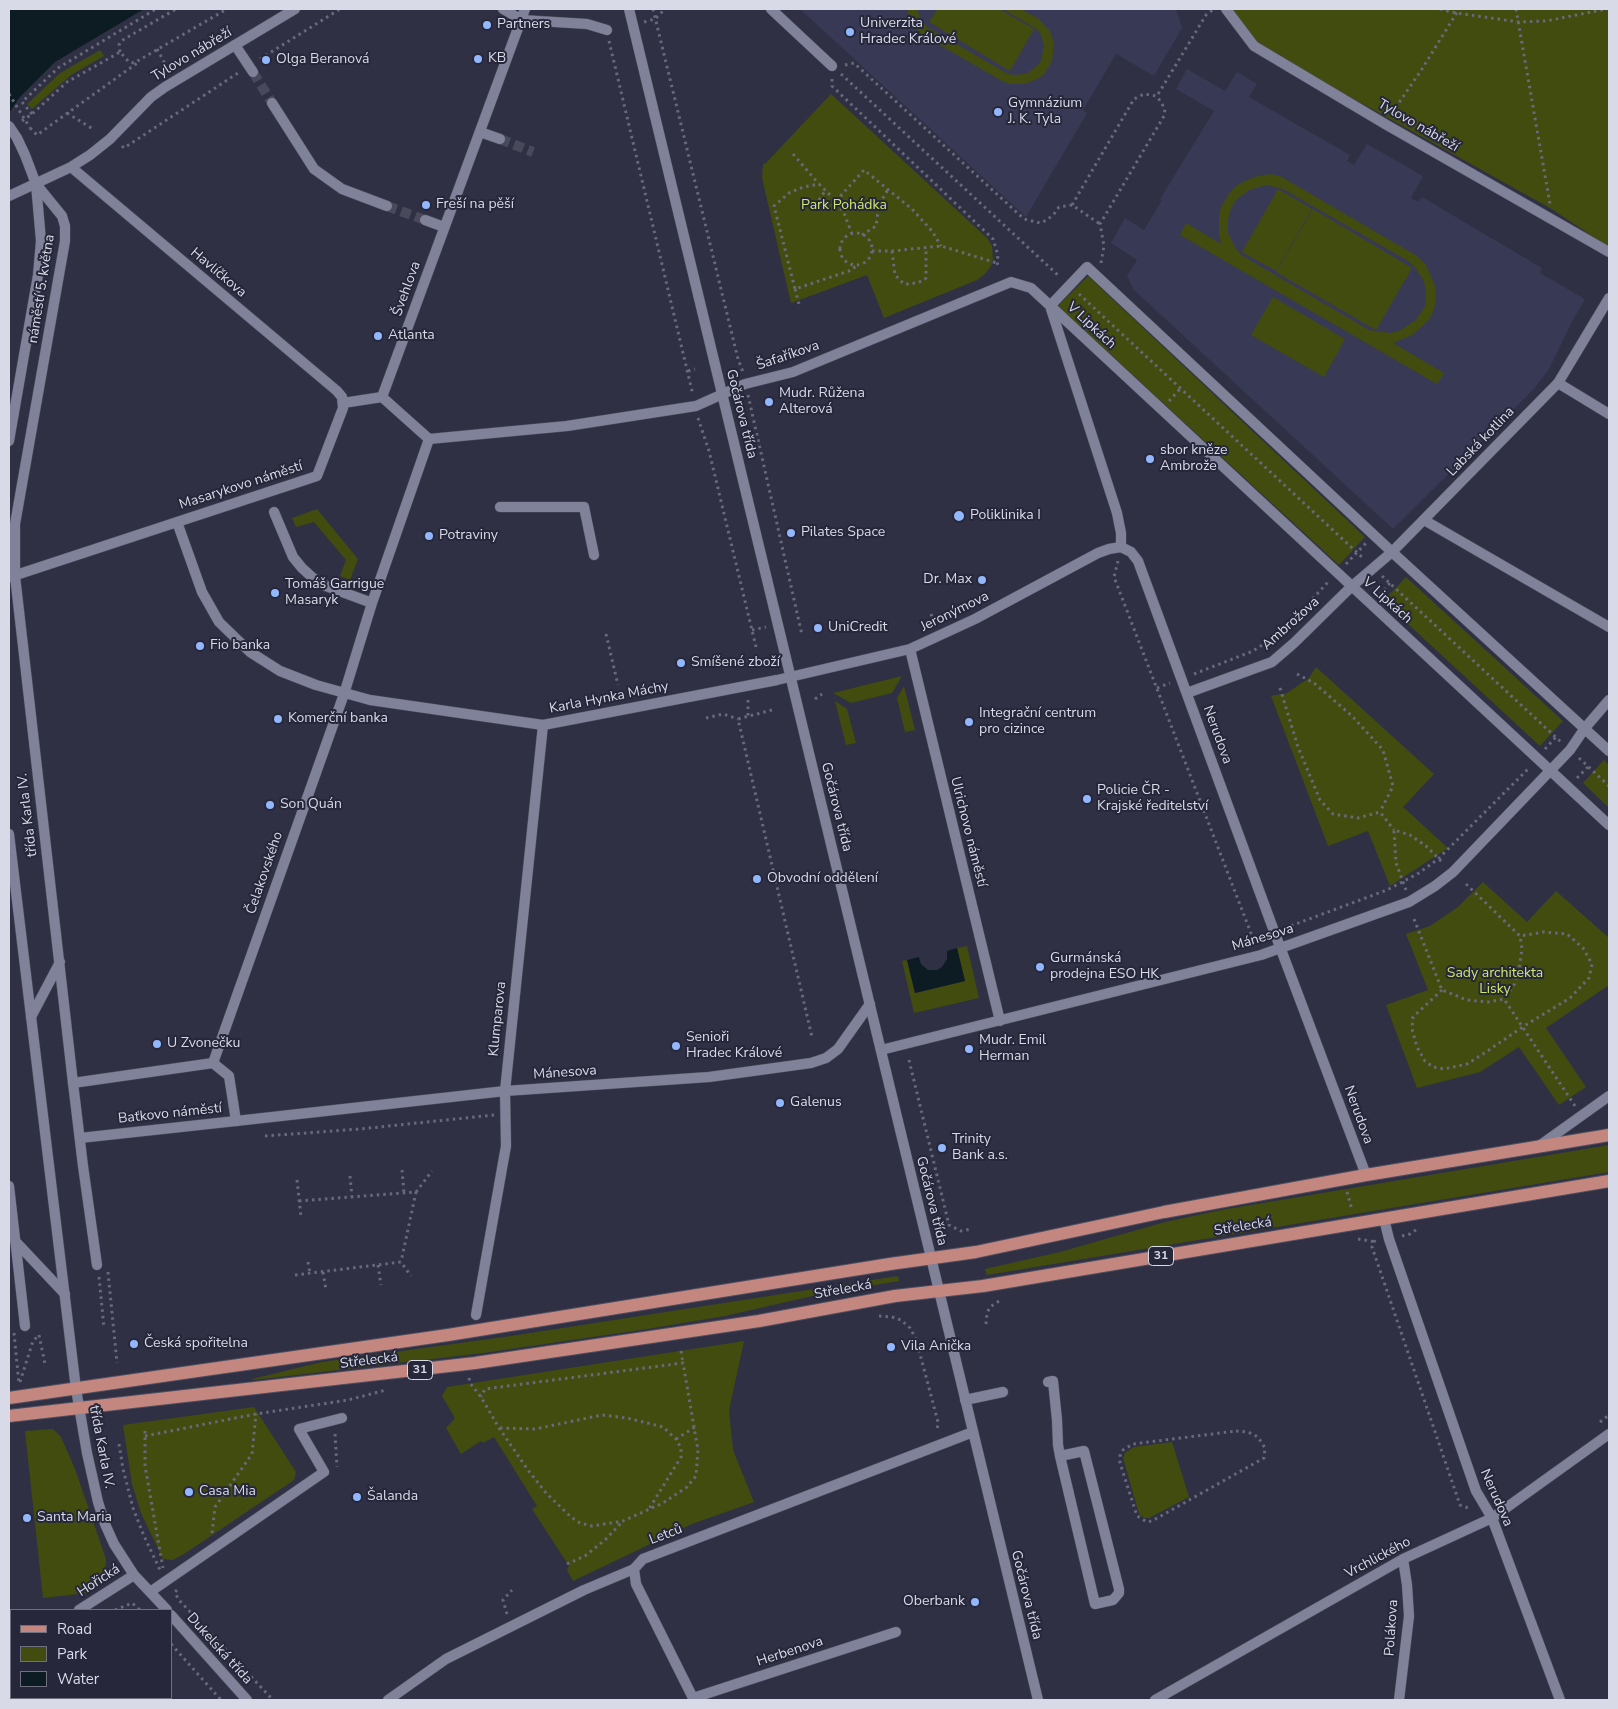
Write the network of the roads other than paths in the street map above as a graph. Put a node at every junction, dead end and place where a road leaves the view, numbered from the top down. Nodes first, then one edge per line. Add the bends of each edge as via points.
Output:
1 (295, 9) edge
2 (503, 9) edge
3 (525, 9) edge
4 (629, 9) edge
5 (771, 9) edge
6 (1226, 9) edge
7 (522, 20) junction
8 (606, 30) road end
9 (235, 46) junction
10 (832, 66) road end
11 (251, 69) tunnel mouth
12 (272, 103) tunnel mouth
13 (9, 126) edge
14 (480, 132) junction
15 (500, 139) tunnel mouth
16 (71, 167) junction
17 (36, 184) junction
18 (9, 196) edge
19 (387, 206) tunnel mouth
20 (425, 220) tunnel mouth
21 (444, 227) junction
22 (1609, 252) edge
23 (1609, 298) edge
24 (1050, 306) junction
25 (1558, 383) junction
26 (722, 394) junction
27 (382, 397) junction
28 (343, 402) junction
29 (1609, 414) edge
30 (429, 439) junction
31 (9, 441) edge
32 (500, 507) dead end
33 (274, 512) dead end
34 (1424, 520) junction
35 (177, 522) junction
36 (1121, 547) junction
37 (1392, 552) junction
38 (594, 555) dead end
39 (11, 576) edge
40 (1351, 587) junction
41 (372, 603) junction
42 (1609, 628) edge
43 (910, 649) junction
44 (790, 677) junction
45 (344, 694) junction
46 (1187, 694) junction
47 (1609, 700) edge
48 (544, 725) junction
49 (1585, 728) junction
50 (1609, 751) edge
51 (1551, 770) junction
52 (1609, 825) edge
53 (9, 834) edge
54 (10, 857) edge
55 (1280, 949) junction
56 (60, 962) junction
57 (870, 1004) junction
58 (31, 1017) junction
59 (1000, 1021) junction
60 (881, 1050) junction
61 (213, 1063) junction
62 (73, 1083) junction
63 (505, 1091) junction
64 (1609, 1096) edge
65 (236, 1121) junction
66 (1609, 1135) edge
67 (80, 1138) junction
68 (1536, 1148) junction
69 (1366, 1176) junction
70 (1609, 1182) edge
71 (9, 1186) edge
72 (1384, 1219) junction
73 (15, 1240) junction
74 (931, 1258) junction
75 (98, 1265) road end
76 (938, 1290) junction
77 (65, 1294) junction
78 (476, 1315) dead end
79 (25, 1326) dead end
80 (1048, 1382) dead end
81 (76, 1389) junction
82 (1003, 1392) dead end
83 (9, 1398) edge
84 (965, 1400) junction
85 (80, 1408) junction
86 (9, 1416) edge
87 (342, 1418) dead end
88 (973, 1432) junction
89 (1609, 1434) edge
90 (1060, 1456) junction
91 (1492, 1518) junction
92 (1403, 1559) junction
93 (634, 1570) junction
94 (134, 1575) junction
95 (150, 1592) junction
96 (81, 1609) edge
97 (166, 1609) edge
98 (172, 1616) edge
99 (896, 1632) dead end
100 (694, 1699) edge
101 (247, 1700) edge
102 (388, 1700) edge
103 (1038, 1700) edge
104 (1155, 1700) edge
105 (1399, 1700) edge
106 (1560, 1700) edge

1 - 9 street, Tylovo nábřeží
2 - 7 street
3 - 7 street, Švehlova
4 - 26 street, Gočárova třída
5 - 10 street
6 - 22 street, Tylovo nábřeží via 1254,46
7 - 8 street via 587,24
7 - 14 street, Švehlova
9 - 11 street
9 - 16 street, Tylovo nábřeží via 151,97 103,145
12 - 19 street via 314,169 342,189
13 - 17 street, bridge
14 - 15 street
14 - 21 street, Švehlova
16 - 17 street, Tylovo nábřeží
16 - 28 street, Havlíčkova via 333,388
17 - 18 street, Tylovo nábřeží
17 - 31 street, náměstí 5. května via 41,241 38,275
17 - 39 street, náměstí 5. května via 62,216 66,241 16,524
20 - 21 street
21 - 27 street, Švehlova
23 - 25 street, Labská kotlina
24 - 26 street, Šafaříkova via 1031,288 1012,282 793,372
24 - 36 street via 1117,513
24 - 37 street, V Lipkách via 1087,267 1096,269
24 - 40 street, V Lipkách
25 - 29 street
25 - 34 street, Labská kotlina
26 - 30 street, Šafaříkova via 696,406 566,426
26 - 44 street, Gočárova třída
27 - 28 street
27 - 30 street
28 - 35 street, Masarykovo náměstí via 341,416 317,476
30 - 41 street
32 - 38 street via 584,507
33 - 41 street via 289,549 312,578
34 - 37 street, Labská kotlina
34 - 42 street
35 - 39 street, Masarykovo náměstí
35 - 45 street, Masarykovo náměstí via 202,592 219,622 250,652 280,671
36 - 43 street, Jeronýmova via 1098,554 975,619
36 - 46 street, Nerudova via 1138,561
37 - 40 street, Labská kotlina
37 - 49 street
39 - 56 street, třída Karla IV.
40 - 46 street, Ambrožova via 1272,662
40 - 51 street, V Lipkách
41 - 45 street
43 - 44 street, Jeronýmova
43 - 59 street, Ulrichovo náměstí
44 - 48 street, Karla Hynka Máchy
44 - 57 street, Gočárova třída
45 - 48 street, Karla Hynka Máchy
45 - 61 street, Čelakovského
46 - 55 street, Nerudova
47 - 49 street
48 - 63 street, Klumparova
49 - 50 street
49 - 51 street, Mánesova
51 - 52 street, V Lipkách
51 - 55 street, Mánesova via 1435,886 1409,902
53 - 54 street, třída Karla IV.
54 - 58 street, třída Karla IV.
55 - 59 street, Mánesova
55 - 69 street, Nerudova
56 - 58 street
56 - 62 street, třída Karla IV.
57 - 60 street, Gočárova třída
57 - 63 street, Mánesova via 838,1048 826,1058 810,1062 709,1077
58 - 77 street, třída Karla IV.
59 - 60 street, Mánesova
60 - 74 street, Gočárova třída
61 - 62 street
61 - 65 street, Baťkovo náměstí via 229,1076
62 - 67 street, třída Karla IV.
63 - 65 street, Mánesova
63 - 78 street, Klumparova via 506,1146
64 - 68 street, Střelecká
65 - 67 street, Baťkovo náměstí
66 - 68 main road, Střelecká / 31
67 - 75 street, třída Karla IV.
68 - 69 main road, Střelecká / 31
69 - 74 main road, Střelecká / 31
70 - 72 main road, Střelecká / 31
71 - 73 street
72 - 76 main road, Střelecká / 31 via 983,1286
72 - 91 street, Nerudova via 1476,1492
73 - 77 street
73 - 79 street
74 - 76 street, Gočárova třída
74 - 81 main road, Střelecká / 31 via 448,1335
76 - 84 street, Gočárova třída
76 - 85 main road, Střelecká / 31 via 759,1321 475,1363
77 - 81 street, třída Karla IV.
80 - 90 street via 1053,1381
81 - 83 main road, 31
81 - 85 street, třída Karla IV.
82 - 84 street
84 - 88 street, Gočárova třída
85 - 86 main road, 31
85 - 94 street, třída Karla IV. via 98,1502 114,1544
87 - 95 street via 299,1429 324,1472
88 - 93 street, Letců via 643,1559
88 - 103 street, Gočárova třída
89 - 91 street, Vrchlického
90 - 90 street via 1084,1450 1119,1589 1113,1600 1095,1604
91 - 92 street, Vrchlického
91 - 106 street, Nerudova
92 - 104 street, Vrchlického
92 - 105 street, Polákova via 1409,1616
93 - 100 street, Herbenova via 636,1584
93 - 102 street, Letců via 584,1590 446,1659
94 - 95 street, třída Karla IV.
94 - 96 street, Hořická
95 - 97 street, Dukelská třída
98 - 101 street, Dukelská třída
99 - 100 street, Herbenova

